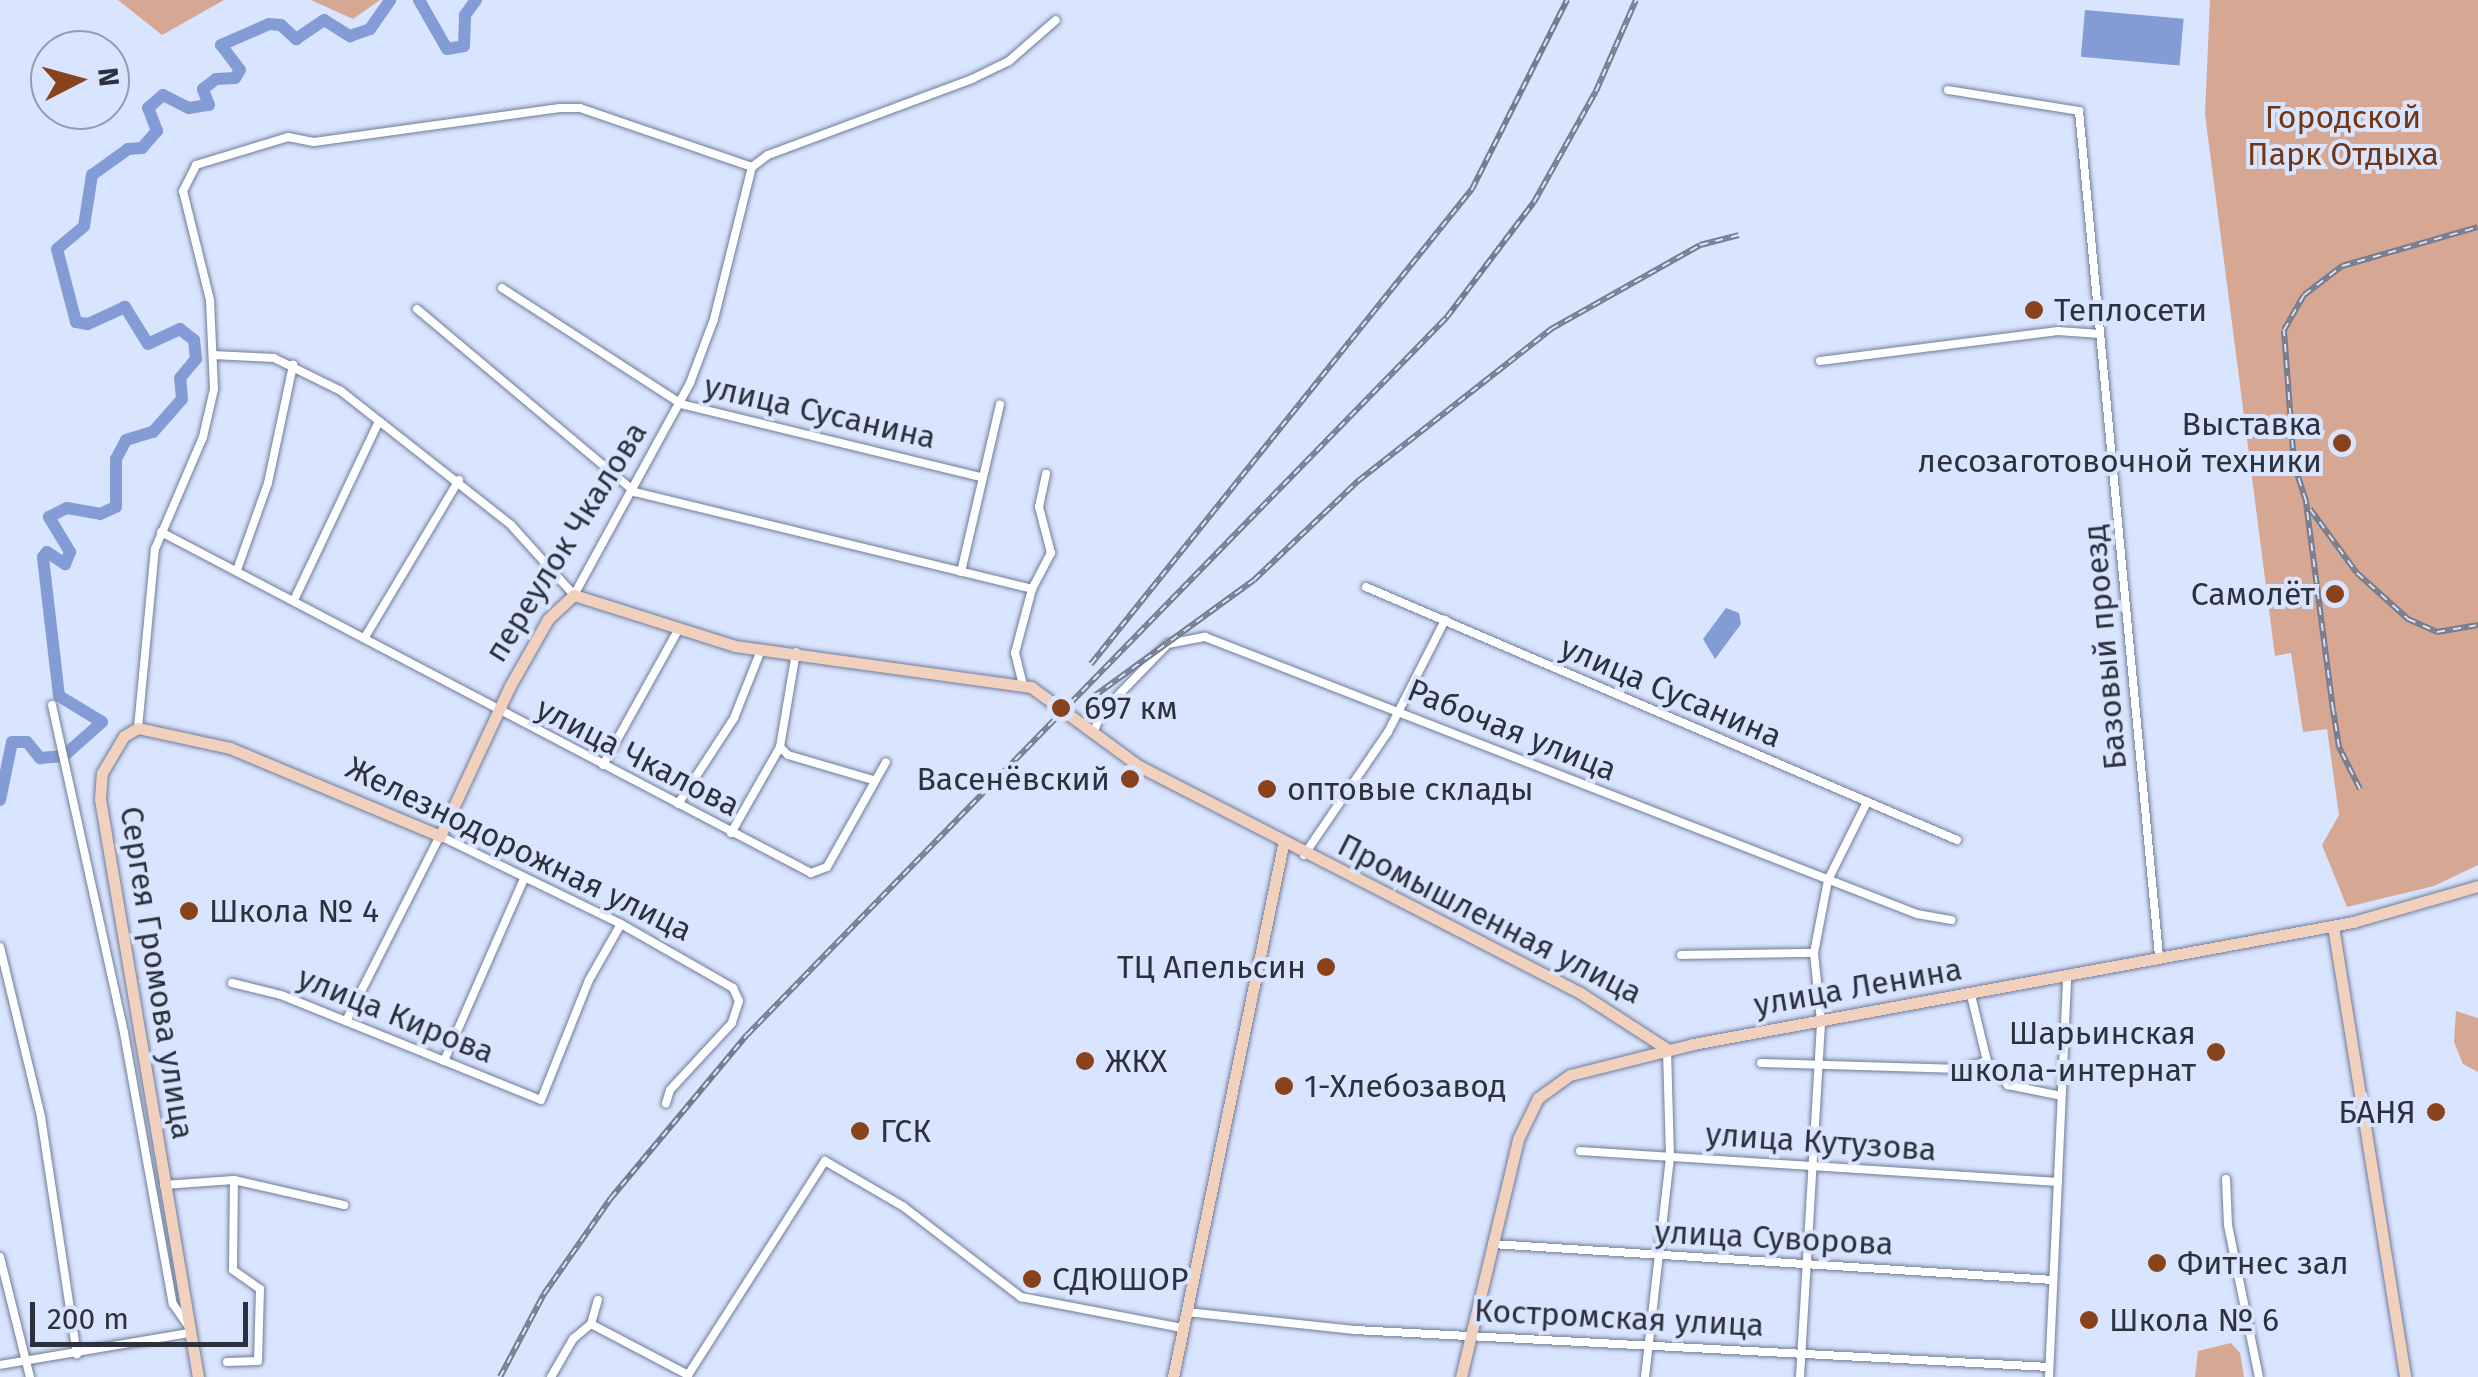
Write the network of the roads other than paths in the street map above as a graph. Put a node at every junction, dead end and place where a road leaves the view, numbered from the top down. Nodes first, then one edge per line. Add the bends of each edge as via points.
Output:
1 (1056, 20) dead end
2 (1948, 90) dead end
3 (752, 167) junction
4 (502, 288) dead end
5 (417, 308) dead end
6 (2100, 334) junction
7 (214, 355) junction
8 (1820, 360) dead end
9 (293, 365) junction
10 (681, 404) junction
11 (1000, 404) dead end
12 (379, 420) junction
13 (1046, 474) dead end
14 (981, 477) junction
15 (459, 480) junction
16 (635, 492) junction
17 (161, 532) junction
18 (238, 570) junction
19 (960, 572) junction
20 (1366, 588) dead end
21 (1032, 589) junction
22 (574, 595) junction
23 (296, 598) junction
24 (1444, 620) junction
25 (678, 630) junction
26 (364, 636) junction
27 (760, 650) junction
28 (796, 652) junction
29 (1023, 685) junction
30 (52, 705) dead end
31 (1400, 712) junction
32 (496, 713) junction
33 (138, 728) junction
34 (1092, 734) junction
35 (780, 747) junction
36 (886, 762) dead end
37 (602, 766) junction
38 (873, 780) junction
39 (1867, 802) junction
40 (678, 804) junction
41 (731, 832) junction
42 (440, 836) junction
43 (1957, 840) dead end
44 (1283, 845) junction
45 (1304, 855) junction
46 (524, 879) junction
47 (1828, 880) junction
48 (2478, 886) edge
49 (1951, 920) dead end
50 (622, 924) junction
51 (2334, 926) junction
52 (0, 947) edge
53 (1814, 953) junction
54 (1681, 955) dead end
55 (2159, 955) junction
56 (2067, 978) junction
57 (232, 983) dead end
58 (1971, 995) junction
59 (346, 1021) junction
60 (1821, 1021) junction
61 (1667, 1049) junction
62 (444, 1061) junction
63 (1986, 1061) junction
64 (1761, 1063) dead end
65 (1818, 1066) junction
66 (2061, 1096) junction
67 (666, 1103) dead end
68 (1580, 1152) dead end
69 (1670, 1157) junction
70 (1813, 1168) junction
71 (234, 1180) junction
72 (2226, 1180) dead end
73 (2058, 1182) junction
74 (164, 1185) junction
75 (344, 1205) dead end
76 (1492, 1244) junction
77 (0, 1257) edge
78 (1658, 1257) junction
79 (1806, 1263) junction
80 (2054, 1280) junction
81 (598, 1300) dead end
82 (1186, 1312) junction
83 (591, 1324) junction
84 (1182, 1328) junction
85 (188, 1329) junction
86 (1471, 1335) junction
87 (1649, 1344) junction
88 (1802, 1353) junction
89 (77, 1354) junction
90 (26, 1360) junction
91 (227, 1362) dead end
92 (0, 1364) edge
93 (2049, 1372) edge
94 (30, 1377) edge
95 (198, 1377) edge
96 (551, 1377) edge
97 (1174, 1377) edge
98 (1461, 1377) edge
99 (1645, 1377) edge
100 (1800, 1377) edge
101 (2259, 1377) edge
102 (2406, 1377) edge

1 - 3 street via 1009,61 972,79 768,155
2 - 6 street, Базовый проезд via 2079,111
3 - 7 street via 580,108 242,147 196,165 183,191 210,300
3 - 10 street, переулок Чкалова via 714,319
4 - 10 street, улица Сусанина
5 - 16 street
6 - 8 street via 2058,330
6 - 55 street, Базовый проезд
7 - 9 street
7 - 17 street via 211,413
9 - 12 street
9 - 18 street via 268,483
10 - 14 street, улица Сусанина
10 - 16 street, переулок Чкалова
11 - 14 street
12 - 15 street
12 - 23 street
13 - 21 street via 1040,508 1051,553
14 - 19 street
15 - 22 street
15 - 26 street
16 - 19 street
16 - 22 street, переулок Чкалова
17 - 18 street, улица Чкалова
17 - 33 street via 149,580
18 - 23 street, улица Чкалова
19 - 21 street
20 - 24 street, улица Сусанина
21 - 29 street via 1014,662
22 - 25 street
22 - 32 street, переулок Чкалова via 548,620
23 - 26 street, улица Чкалова
24 - 31 street
24 - 39 street, улица Сусанина
25 - 27 street
25 - 37 street
26 - 32 street, улица Чкалова
27 - 28 street
27 - 40 street via 734,718
28 - 29 street
28 - 35 street
29 - 34 street, Промышленная улица
30 - 85 street via 121,1016 173,1304
31 - 34 street, Рабочая улица via 1191,635 1146,665 1102,712
31 - 45 street
31 - 47 street, Рабочая улица
32 - 37 street, улица Чкалова
32 - 42 street, переулок Чкалова via 450,827
33 - 42 street, Железнодорожная улица via 230,748
33 - 74 street, Сергея Громова улица via 124,736 102,773 100,799
34 - 44 street, Промышленная улица
35 - 38 street
35 - 41 street
36 - 38 street, улица Чкалова
37 - 40 street, улица Чкалова
38 - 41 street, улица Чкалова via 819,875
39 - 43 street, улица Сусанина
39 - 47 street
40 - 41 street, улица Чкалова
42 - 46 street, Железнодорожная улица
42 - 59 street, переулок Чкалова
44 - 45 street, Промышленная улица
44 - 82 street
45 - 61 street, Промышленная улица via 1579,992
46 - 50 street, Железнодорожная улица
46 - 62 street
47 - 49 street, Рабочая улица
47 - 53 street
48 - 51 street, улица Ленина
50 - 62 street, улица Кирова via 589,980 540,1100
50 - 67 street, Железнодорожная улица via 733,988 739,1001 732,1023 670,1090
51 - 55 street, улица Ленина
51 - 102 street
52 - 89 street via 41,1117
53 - 54 street
53 - 60 street
55 - 56 street, улица Ленина
56 - 58 street, улица Ленина
56 - 66 street
57 - 59 street, улица Кирова
58 - 60 street, улица Ленина
58 - 63 street
59 - 62 street, улица Кирова
60 - 61 street, улица Ленина
60 - 65 street
61 - 69 street
61 - 76 street, улица Ленина via 1570,1075 1538,1098 1518,1139
63 - 65 street via 1969,1068
63 - 66 street via 2008,1085
64 - 65 street
65 - 70 street
66 - 73 street
68 - 69 street, улица Кутузова
69 - 70 street, улица Кутузова
69 - 78 street
70 - 73 street, улица Кутузова
70 - 79 street
71 - 74 street
71 - 75 street
71 - 91 street via 233,1270 260,1289 258,1361
72 - 101 street via 2228,1225
73 - 80 street
74 - 85 street, Сергея Громова улица
76 - 78 street, улица Суворова
76 - 86 street, улица Ленина
77 - 90 street
78 - 79 street, улица Суворова
78 - 87 street
79 - 80 street, улица Суворова
79 - 88 street
80 - 93 street
81 - 83 street
82 - 84 street
82 - 86 street, Костромская улица
83 - 84 street via 688,1375 825,1161 904,1208 1021,1296
83 - 96 street via 573,1339
84 - 97 street
85 - 89 street
85 - 95 street, Сергея Громова улица
86 - 87 street, Костромская улица
86 - 98 street, улица Ленина
87 - 88 street, Костромская улица
87 - 99 street
88 - 93 street, Костромская улица
88 - 100 street
89 - 90 street
90 - 92 street
90 - 94 street

